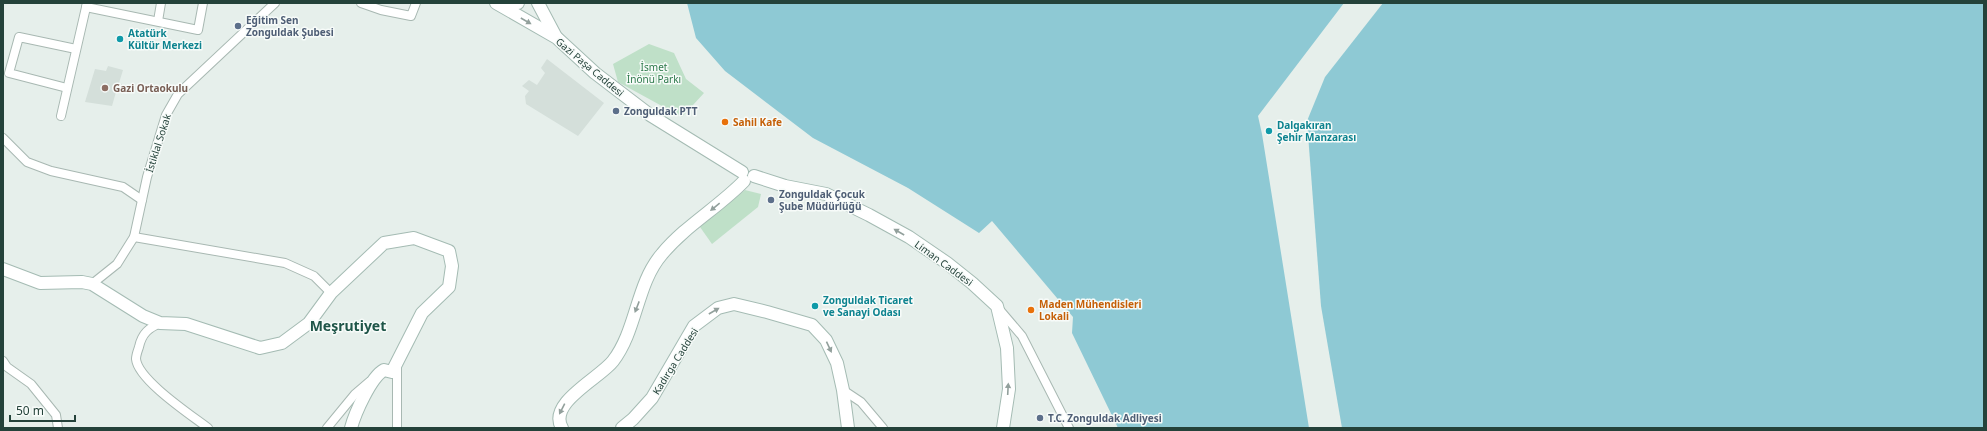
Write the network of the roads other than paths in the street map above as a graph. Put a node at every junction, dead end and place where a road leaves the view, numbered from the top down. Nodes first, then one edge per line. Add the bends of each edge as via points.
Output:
1 (161, 3) edge
2 (203, 3) edge
3 (275, 3) edge
4 (361, 3) edge
5 (416, 3) edge
6 (518, 3) edge
7 (538, 3) edge
8 (498, 4) edge
9 (86, 5) edge
10 (158, 21) junction
11 (556, 38) junction
12 (76, 49) junction
13 (67, 88) junction
14 (61, 116) dead end
15 (3, 138) edge
16 (746, 177) junction
17 (142, 200) junction
18 (134, 237) junction
19 (3, 269) edge
20 (92, 284) junction
21 (331, 293) junction
22 (997, 306) junction
23 (160, 323) junction
24 (397, 360) junction
25 (3, 361) edge
26 (379, 373) junction
27 (843, 390) junction
28 (58, 428) edge
29 (208, 428) edge
30 (327, 428) edge
31 (351, 428) edge
32 (397, 428) edge
33 (562, 428) edge
34 (622, 428) edge
35 (848, 428) edge
36 (883, 428) edge
37 (1003, 428) edge
38 (1069, 428) edge

1 - 10 street
2 - 10 street via 198,30
3 - 17 street, İstiklal Sokak via 178,94 166,115
4 - 5 street via 411,16
6 - 8 main road
7 - 11 main road
8 -> 11 main road, Gazi Paşa Caddesi
9 - 10 street
9 - 12 street
11 - 16 main road, Gazi Paşa Caddesi via 595,73 650,115
12 - 13 street
12 - 13 street via 18,37 9,73
13 - 14 street
15 - 17 street via 26,162 51,172 123,187
22 -> 16 main road, Liman Caddesi via 947,263 869,215 826,194
16 -> 33 main road via 661,254 650,273 621,350 612,362 564,404 558,422
17 - 18 street, İstiklal Sokak
18 - 20 street, İstiklal Sokak via 117,264
18 - 21 street via 285,263 314,276
19 - 20 main road via 40,283
20 - 23 main road via 131,310
21 - 23 main road via 309,323 282,344 260,348 186,324
21 - 24 main road via 384,243 414,238 449,251 452,266 449,287 422,313
37 -> 22 main road via 1009,389 1007,348
22 - 38 street, Liman Caddesi via 1022,336
23 - 29 street via 147,329 140,340 136,358 141,372 150,383
24 - 26 main road via 392,372 384,370
24 - 32 street
25 - 28 street via 7,367 31,384 56,415
26 - 30 street via 355,394
26 - 31 main road via 370,386
34 -> 27 main road, Kadırga Caddesi via 652,398 694,326 718,308 734,304 812,325 826,340 837,363
27 - 35 main road, Kadırga Caddesi
27 - 36 street via 861,402

